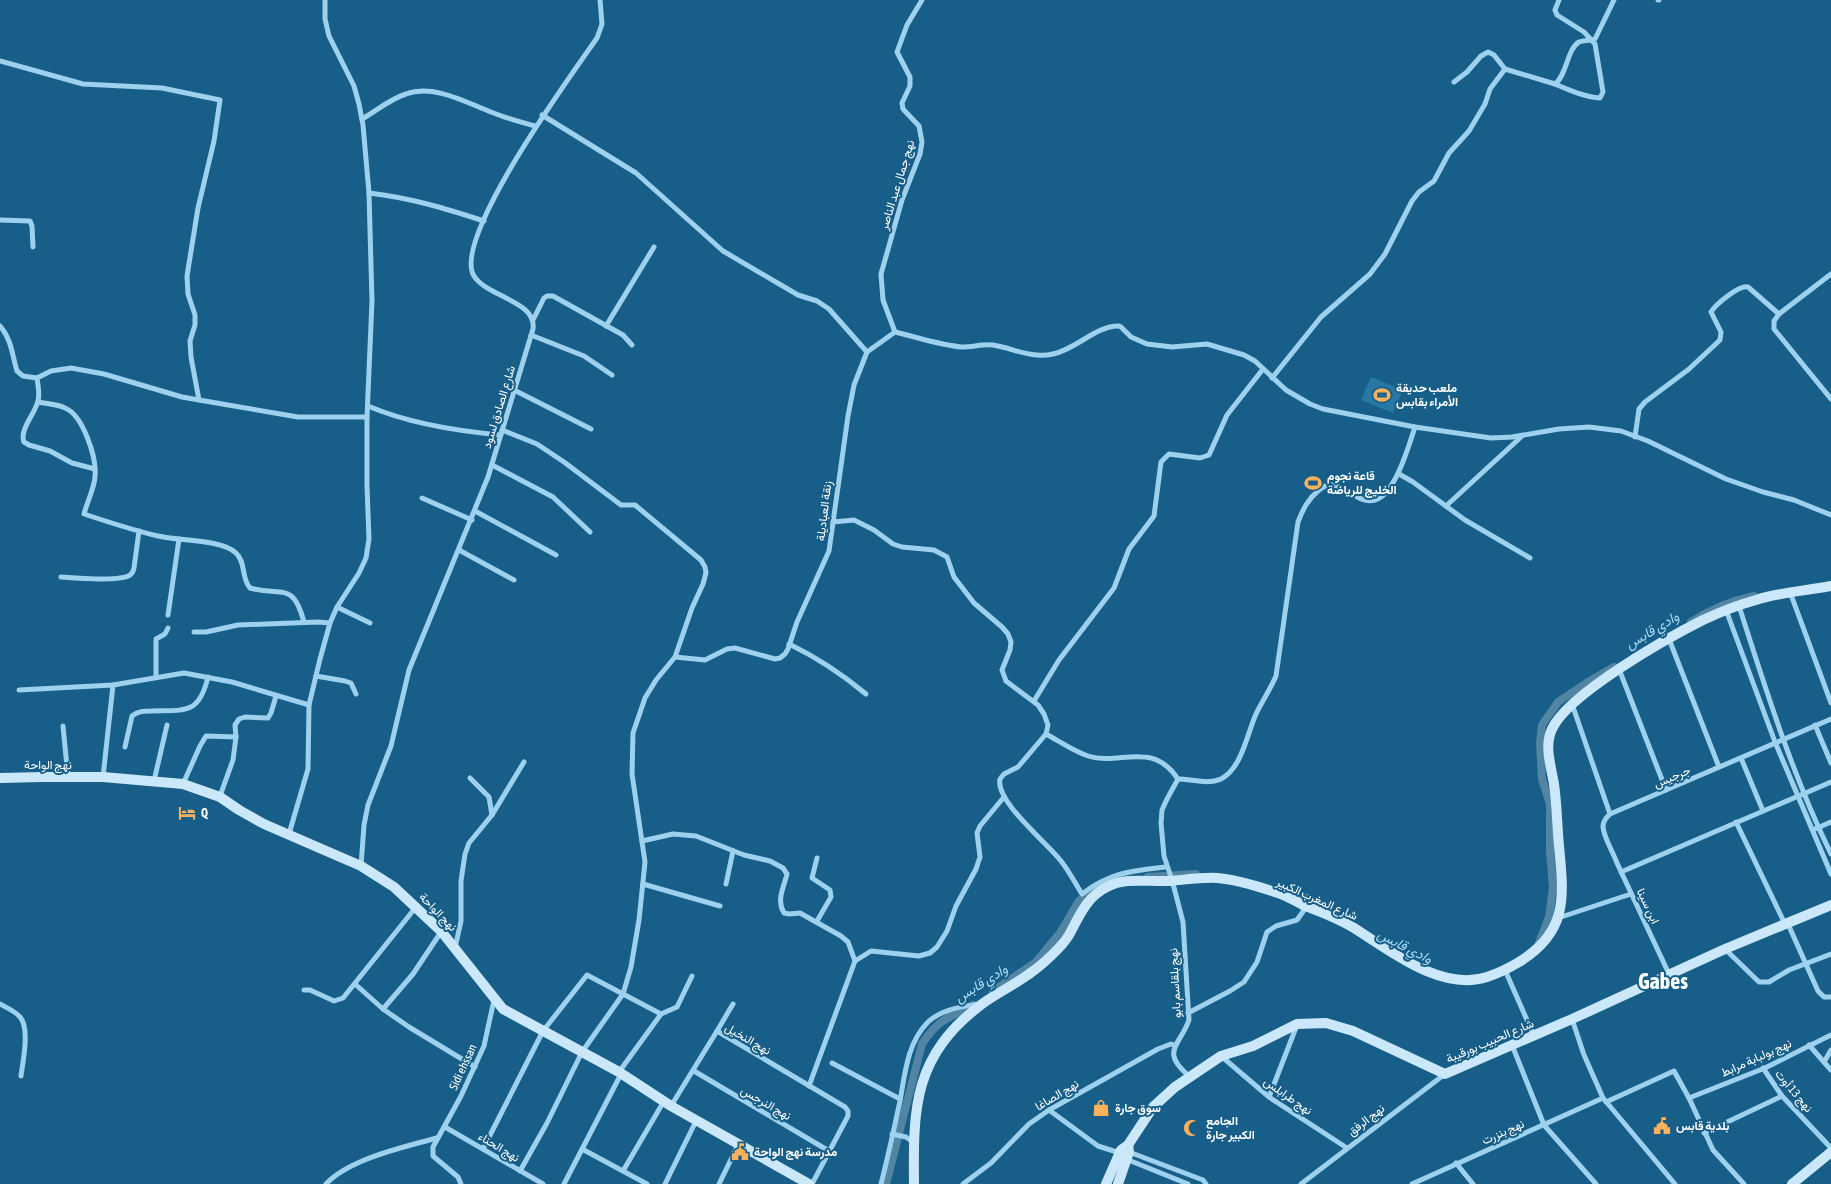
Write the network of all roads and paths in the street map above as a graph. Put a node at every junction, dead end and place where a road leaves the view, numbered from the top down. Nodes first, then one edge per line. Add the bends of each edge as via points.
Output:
1 (325, 0) edge
2 (600, 0) edge
3 (922, 0) edge
4 (1559, 0) edge
5 (1614, 0) edge
6 (1593, 41) junction
7 (0, 61) edge
8 (1505, 68) junction
9 (1454, 82) dead end
10 (1555, 84) junction
11 (542, 115) junction
12 (362, 119) junction
13 (535, 126) junction
14 (369, 193) junction
15 (0, 220) edge
16 (484, 221) junction
17 (33, 247) dead end
18 (654, 247) dead end
19 (1831, 274) edge
20 (1779, 314) junction
21 (533, 320) junction
22 (0, 326) edge
23 (606, 326) junction
24 (895, 332) junction
25 (531, 335) junction
26 (632, 345) dead end
27 (867, 352) junction
28 (1263, 369) junction
29 (612, 375) dead end
30 (37, 378) junction
31 (1272, 378) junction
32 (514, 390) junction
33 (1831, 399) edge
34 (199, 400) junction
35 (38, 402) junction
36 (368, 406) junction
37 (367, 417) junction
38 (1415, 427) junction
39 (591, 429) dead end
40 (501, 432) junction
41 (1522, 436) junction
42 (1635, 437) junction
43 (492, 465) junction
44 (96, 469) junction
45 (1399, 474) junction
46 (422, 498) dead end
47 (1446, 506) junction
48 (475, 511) junction
49 (1831, 515) edge
50 (472, 520) junction
51 (833, 522) junction
52 (139, 531) junction
53 (590, 532) dead end
54 (179, 539) junction
55 (459, 550) junction
56 (556, 555) dead end
57 (1530, 558) dead end
58 (61, 577) dead end
59 (514, 580) dead end
60 (1831, 586) edge
61 (1790, 591) junction
62 (1739, 606) junction
63 (337, 607) junction
64 (1726, 610) junction
65 (168, 615) dead end
66 (304, 622) junction
67 (330, 623) junction
68 (370, 623) dead end
69 (168, 628) dead end
70 (194, 632) dead end
71 (1669, 638) junction
72 (789, 644) junction
73 (675, 657) junction
74 (1619, 669) junction
75 (316, 676) junction
76 (156, 677) junction
77 (208, 677) junction
78 (113, 684) junction
79 (18, 690) dead end
80 (356, 694) dead end
81 (866, 694) dead end
82 (276, 696) junction
83 (1034, 701) junction
84 (1831, 703) edge
85 (1572, 704) junction
86 (309, 705) junction
87 (1831, 718) edge
88 (167, 725) dead end
89 (1814, 725) junction
90 (63, 726) dead end
91 (1046, 734) junction
92 (236, 737) junction
93 (1782, 739) junction
94 (1775, 742) junction
95 (125, 747) dead end
96 (1741, 758) junction
97 (524, 762) dead end
98 (1831, 763) edge
99 (1719, 768) junction
100 (68, 777) junction
101 (103, 777) junction
102 (0, 778) edge
103 (470, 778) dead end
104 (1178, 779) junction
105 (154, 781) junction
106 (1831, 782) edge
107 (183, 784) junction
108 (1666, 790) junction
109 (1803, 793) junction
110 (1797, 796) junction
111 (220, 797) junction
112 (1004, 797) junction
113 (1763, 811) junction
114 (1610, 814) junction
115 (492, 815) junction
116 (1736, 822) junction
117 (1831, 822) edge
118 (1818, 828) junction
119 (1812, 830) junction
120 (289, 834) junction
121 (642, 842) junction
122 (733, 850) junction
123 (1831, 854) edge
124 (817, 858) dead end
125 (361, 866) junction
126 (1166, 867) junction
127 (1621, 872) junction
128 (1831, 874) edge
129 (1172, 880) junction
130 (643, 884) junction
131 (726, 884) dead end
132 (1631, 894) junction
133 (1831, 905) edge
134 (720, 906) dead end
135 (1307, 906) junction
136 (416, 907) junction
137 (1558, 918) junction
138 (817, 921) junction
139 (1786, 924) junction
140 (441, 931) junction
141 (455, 948) junction
142 (1725, 949) junction
143 (1831, 954) edge
144 (855, 960) junction
145 (1806, 963) junction
146 (1504, 970) junction
147 (1670, 974) junction
148 (692, 976) dead end
149 (355, 984) junction
150 (304, 990) dead end
151 (623, 994) junction
152 (1831, 997) edge
153 (494, 1000) junction
154 (984, 1003) junction
155 (0, 1004) edge
156 (733, 1004) dead end
157 (383, 1008) junction
158 (1188, 1013) junction
159 (660, 1014) junction
160 (1572, 1018) junction
161 (1297, 1024) junction
162 (543, 1031) junction
163 (717, 1032) junction
164 (1831, 1035) edge
165 (1534, 1036) junction
166 (1512, 1044) junction
167 (1809, 1044) junction
168 (1174, 1045) junction
169 (1831, 1050) edge
170 (582, 1052) junction
171 (1221, 1056) junction
172 (832, 1062) dead end
173 (1824, 1062) junction
174 (475, 1067) junction
175 (1763, 1068) junction
176 (1831, 1070) edge
177 (694, 1071) junction
178 (620, 1073) junction
179 (1445, 1074) junction
180 (22, 1076) dead end
181 (1108, 1077) junction
182 (1190, 1077) junction
183 (1111, 1082) dead end
184 (809, 1086) junction
185 (1782, 1096) junction
186 (1269, 1097) junction
187 (900, 1098) junction
188 (1689, 1098) junction
189 (1605, 1100) junction
190 (667, 1104) junction
191 (1049, 1110) junction
192 (696, 1121) junction
193 (1544, 1125) junction
194 (445, 1127) junction
195 (1704, 1132) junction
196 (892, 1134) junction
197 (437, 1138) junction
198 (913, 1142) junction
199 (738, 1144) junction
200 (1347, 1148) junction
201 (1831, 1148) edge
202 (483, 1149) junction
203 (582, 1149) junction
204 (829, 1152) junction
205 (1831, 1152) edge
206 (1124, 1153) junction
207 (1456, 1163) junction
208 (520, 1171) junction
209 (623, 1171) junction
210 (805, 1183) edge
211 (1204, 1183) edge
212 (326, 1184) edge
213 (461, 1184) edge
214 (543, 1184) edge
215 (564, 1184) edge
216 (647, 1184) edge
217 (665, 1184) edge
218 (719, 1184) edge
219 (881, 1184) edge
220 (914, 1184) edge
221 (963, 1184) edge
222 (1106, 1184) edge
223 (1118, 1184) edge
224 (1188, 1184) edge
225 (1301, 1184) edge
226 (1412, 1184) edge
227 (1473, 1184) edge
228 (1596, 1184) edge
229 (1675, 1184) edge
230 (1744, 1184) edge
231 (1792, 1184) edge

1 - 12 street via 329,36 354,86
2 - 11 street via 602,24 597,38
3 - 24 street, نهج جمال عبد الناصر via 907,25 897,52 911,81 902,109 918,126 922,142 881,274 883,300
4 - 6 street via 1554,10 1556,16
5 - 6 street
6 - 10 street via 1582,41 1575,46 1561,78
6 - 10 street via 1602,96 1595,98
7 - 34 street via 83,84 162,88 220,100 187,276 188,294 195,315 190,341
8 - 9 street via 1488,52
8 - 10 street
8 - 31 street via 1490,89 1469,131 1449,153 1437,177 1412,201 1395,238 1370,274 1321,318
11 - 13 street
11 - 27 street via 636,173 723,251 798,295 829,309
12 - 13 street via 406,94 422,91 460,100
12 - 14 street
13 - 16 street
14 - 16 street via 404,197
14 - 36 street via 372,302
15 - 17 street via 30,221
16 - 21 street via 471,255 471,271 482,285 523,308
18 - 23 street
19 - 20 street
20 - 33 street via 1774,329
20 - 42 street via 1744,286 1716,305 1711,312 1721,332 1720,340 1689,369 1645,402 1639,409
21 - 23 street, شارع الصادق لسود via 544,298 553,296
21 - 25 street, شارع الصادق لسود
22 - 30 street via 12,348 17,371 23,376
23 - 26 street via 623,335
24 - 27 street
24 - 28 street via 930,342 961,347 990,345 1043,356 1062,352 1102,330 1119,326 1131,337 1147,344 1172,347 1207,344 1244,355
25 - 29 street via 584,356
25 - 32 street, شارع الصادق لسود
27 - 51 street, زنقة العباديلة via 854,385
28 - 31 street
28 - 83 street via 1227,414 1208,455 1200,458 1169,454 1164,458 1154,516 1130,550 1114,588 1058,660
30 - 34 street via 71,368
30 - 35 street
31 - 38 street via 1286,390 1323,409
32 - 39 street
32 - 40 street, شارع الصادق لسود
34 - 37 street via 298,417
35 - 44 street via 66,408 76,416 87,438
35 - 44 street via 23,435 24,442 72,463
36 - 37 street
36 - 40 street via 433,426 471,432
37 - 63 street via 368,548 359,573
38 - 41 street via 1491,438
38 - 45 street
40 - 43 street, شارع الصادق لسود
40 - 73 street via 537,444 621,505 636,505 701,560 705,579
41 - 42 street via 1589,427 1621,431
41 - 47 street
42 - 49 street via 1726,479
43 - 48 street, شارع الصادق لسود
43 - 53 street via 553,498
44 - 52 street via 84,514
45 - 47 street
45 - 104 street via 1377,500 1362,499 1330,484 1314,494 1304,507 1298,522 1276,676 1269,692 1230,771 1208,782
46 - 50 street
47 - 57 street
48 - 50 street, شارع الصادق لسود
48 - 56 street
50 - 55 street, شارع الصادق لسود
51 - 72 street, زنقة العباديلة via 829,550
51 - 83 street via 854,520 893,544 934,550 946,557 954,577 974,603 1008,634 1010,650 1002,670 1006,682
52 - 54 street
52 - 58 street via 134,568 129,576
54 - 65 street
54 - 66 street via 210,543 236,552 250,588 291,595 298,600
55 - 59 street
55 - 125 street, شارع الصادق لسود via 409,670 391,746 368,805
60 - 61 street, شارع المغرب الكبير
61 - 62 street, شارع المغرب الكبير
61 - 84 street
62 - 64 street, شارع المغرب الكبير
62 - 93 street
63 - 67 street
63 - 68 street
64 - 71 street, شارع المغرب الكبير
64 - 94 street
66 - 67 street
66 - 70 street via 238,625
67 - 75 street
69 - 76 street via 156,639
71 - 74 street, شارع المغرب الكبير
71 - 99 street
72 - 73 street via 785,654 776,659 735,648 705,660
72 - 81 street via 817,658
73 - 121 street via 645,698 633,733 632,774
74 - 85 street, شارع المغرب الكبير
74 - 108 street
75 - 80 street via 351,683
75 - 86 street
76 - 77 street via 184,673
76 - 78 street
77 - 82 street
77 - 95 street via 201,698 191,707 141,712 132,716
78 - 79 street
78 - 101 street
82 - 86 street
82 - 92 street via 268,718 239,719 235,725
83 - 91 street via 1046,719
85 - 114 street
85 - 137 street, شارع المغرب الكبير via 1559,717 1548,740 1562,876
86 - 120 street via 309,764
87 - 89 street, جرجيس
88 - 105 street
89 - 93 street, جرجيس
89 - 98 street
90 - 100 street
91 - 104 street via 1089,756 1152,759 1173,771
91 - 112 street via 1018,766 1000,779
92 - 107 street via 206,736
92 - 111 street via 233,760
93 - 94 street, جرجيس
93 - 109 street
94 - 96 street, جرجيس
94 - 110 street
96 - 99 street, جرجيس
96 - 113 street
97 - 115 street
99 - 108 street, جرجيس
100 - 101 street, نهج الواحة
100 - 102 street, نهج الواحة
101 - 105 street, نهج الواحة
103 - 115 street via 489,797
104 - 126 street, نهج بلقاسم بابو via 1162,810
105 - 107 street, نهج الواحة
106 - 109 street
107 - 111 street, نهج الواحة
108 - 114 street, جرجيس
109 - 110 street
109 - 118 street
110 - 113 street
110 - 119 street
111 - 120 street, نهج الواحة via 264,824
112 - 126 street via 1061,860 1082,894 1106,878
112 - 144 street via 980,826 980,857 937,947 919,956 871,951
113 - 116 street
114 - 127 street, ابن سينا via 1603,826
115 - 141 street via 469,843 465,854 461,921
116 - 127 street
116 - 139 street
117 - 118 street
118 - 119 street
118 - 123 street
119 - 128 street
120 - 125 street, نهج الواحة
121 - 122 street via 663,835 696,836
121 - 130 street via 645,862
122 - 131 street
122 - 138 street via 783,868 787,874 780,896 782,910 789,914 800,913
124 - 138 street via 812,878 830,890 830,897
125 - 136 street, نهج الواحة via 394,887
126 - 129 street, نهج بلقاسم بابو
127 - 132 street, ابن سينا
129 - 135 street, شارع المغرب الكبير via 1235,880
129 - 154 street, شارع المغرب الكبير via 1118,882 1105,888 1085,906 1068,938 1050,956 1024,978
129 - 158 street, نهج بلقاسم بابو via 1182,922
130 - 134 street
130 - 151 street via 631,967
132 - 137 street
132 - 147 street, ابن سينا
133 - 139 street, شارع الحبيب بورقيبة
135 - 146 street, شارع المغرب الكبير via 1341,920 1402,959 1447,977 1468,981
135 - 158 street via 1297,920 1267,932 1257,962 1244,982
136 - 140 street, نهج الواحة
136 - 149 street
137 - 146 street, شارع المغرب الكبير via 1541,946
138 - 144 street via 848,942
139 - 142 street, شارع الحبيب بورقيبة
139 - 145 street
140 - 141 street, نهج الواحة
140 - 157 street via 413,974
141 - 153 street, نهج الواحة
142 - 145 street via 1760,982 1769,982
142 - 147 street, شارع الحبيب بورقيبة
143 - 145 street
144 - 184 street
145 - 152 street via 1818,991 1824,997
146 - 165 street
147 - 160 street, شارع الحبيب بورقيبة
148 - 159 street via 677,1007
149 - 150 street via 343,998 334,1001
149 - 157 street
151 - 159 street
151 - 162 street via 585,976
151 - 170 street
153 - 162 street, نهج الواحة via 503,1010
153 - 174 street, Sidi ehssan via 484,1046
154 - 187 street via 956,1008 929,1022 912,1046
154 - 198 street, شارع المغرب الكبير via 958,1025 932,1059 919,1094
155 - 180 street via 22,1018 26,1034
156 - 163 street
157 - 174 street
158 - 168 street, نهج بلقاسم بابو via 1186,1027
159 - 178 street
160 - 165 street, شارع الحبيب بورقيبة
160 - 189 street via 1584,1055
161 - 171 street, شارع الحبيب بورقيبة via 1253,1046
161 - 179 street, شارع الحبيب بورقيبة via 1314,1023 1353,1031
161 - 186 street
162 - 170 street, نهج الواحة
162 - 202 street
163 - 177 street, نهج النخيل
163 - 184 street, نهج النخيل
164 - 167 street, نهج بولبابة مرابط
165 - 166 street, شارع الحبيب بورقيبة
166 - 179 street, شارع الحبيب بورقيبة
166 - 193 street
167 - 173 street
167 - 175 street, نهج بولبابة مرابط
168 - 181 street, نهج الصاغا via 1158,1049
168 - 182 street via 1174,1057
169 - 173 street
170 - 178 street, نهج الواحة
170 - 208 street
171 - 182 street, شارع الحبيب بورقيبة
171 - 186 street, نهج طرابلس
172 - 187 street
173 - 176 street
174 - 194 street, Sidi ehssan
175 - 185 street, نهج 13 أوت
175 - 188 street, نهج بولبابة مرابط
177 - 190 street, نهج النخيل
177 - 204 street, نهج النرجس
178 - 190 street, نهج الواحة
178 - 203 street
179 - 200 street, نهج الرفق
181 - 183 street
181 - 191 street, نهج الصاغا
182 - 206 street, شارع الحبيب بورقيبة via 1153,1107
184 - 204 street, نهج النخيل via 845,1107 849,1114
185 - 195 street
185 - 201 street, نهج 13 أوت
186 - 200 street, نهج طرابلس
187 - 196 street
188 - 189 street, نهج بنزرت via 1674,1071
188 - 195 street, نهج بنزرت
189 - 193 street, نهج بنزرت
189 - 229 street
190 - 192 street, نهج الواحة
190 - 209 street, نهج النخيل
191 - 206 street via 1098,1146
191 - 221 street, نهج الصاغا
192 - 199 street, نهج الواحة
192 - 217 street
193 - 207 street, نهج بنزرت
193 - 228 street
194 - 197 street, Sidi ehssan
194 - 202 street, نهج الحناء
195 - 230 street, نهج بنزرت via 1719,1158
196 - 198 street
196 - 219 street
197 - 212 street via 364,1160 337,1174
197 - 213 street via 433,1156 458,1177
198 - 220 street, شارع المغرب الكبير
199 - 210 street, نهج الواحة
199 - 218 street
200 - 225 street, نهج الرفق
202 - 208 street, نهج الحناء
203 - 209 street
203 - 215 street
204 - 210 street
205 - 231 street
206 - 211 street
206 - 222 street, شارع الحبيب بورقيبة
206 - 223 street, شارع الحبيب بورقيبة
206 - 224 street
207 - 226 street, نهج بنزرت
207 - 227 street
208 - 214 street, نهج الحناء
209 - 216 street

